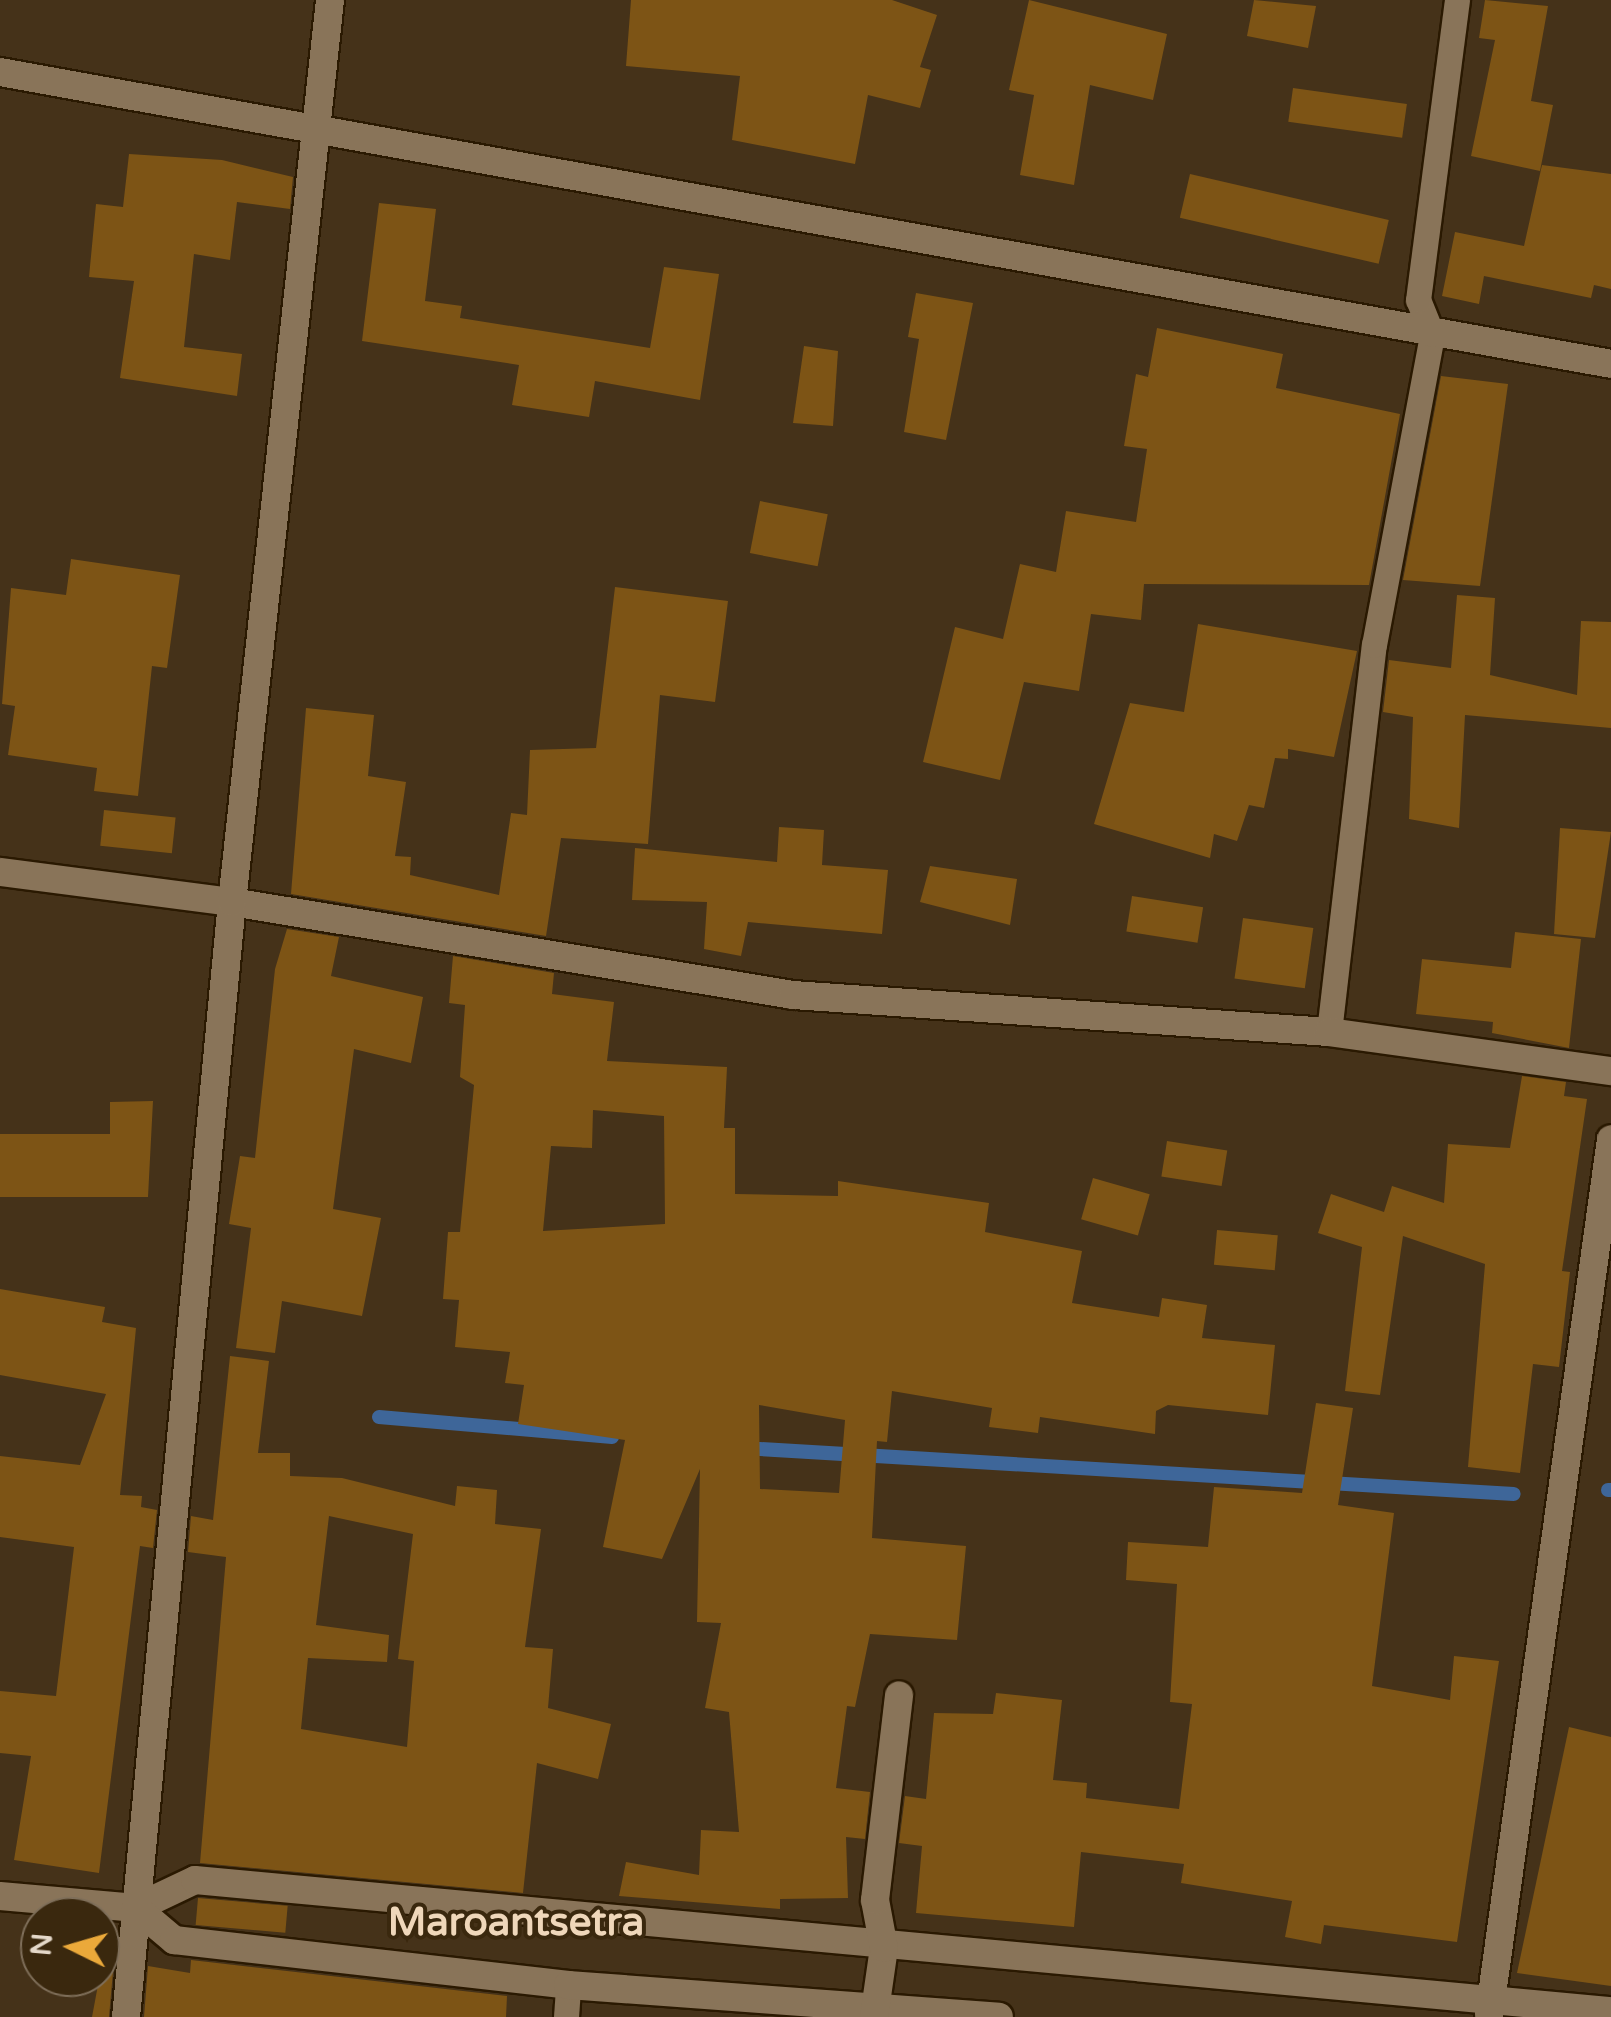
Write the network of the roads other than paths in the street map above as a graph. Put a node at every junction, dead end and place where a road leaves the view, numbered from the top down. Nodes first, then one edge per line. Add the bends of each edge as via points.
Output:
1 (330, 0) edge
2 (1457, 0) edge
3 (0, 72) edge
4 (316, 125) junction
5 (1432, 334) junction
6 (1611, 364) edge
7 (0, 872) edge
8 (232, 902) junction
9 (1328, 1032) junction
10 (1611, 1072) edge
11 (1611, 1139) edge
12 (900, 1695) dead end
13 (0, 1896) edge
14 (136, 1908) junction
15 (884, 1948) junction
16 (568, 1985) junction
17 (1490, 2009) edge
18 (875, 2011) edge
19 (1611, 2011) edge
20 (126, 2017) edge
21 (566, 2017) edge
22 (999, 2017) edge

1 - 4 street
2 - 5 lane via 1418,300
3 - 4 street
4 - 5 street
4 - 8 street
5 - 6 street
5 - 9 lane via 1374,645
7 - 8 street
8 - 9 street via 793,995
8 - 14 street
9 - 10 street
11 - 17 street
12 - 15 street via 874,1900
13 - 14 street
14 - 15 street via 195,1880
14 - 16 street via 174,1940
14 - 20 street
15 - 17 street
15 - 18 street
16 - 18 street
16 - 21 lane
17 - 19 street
18 - 22 street

